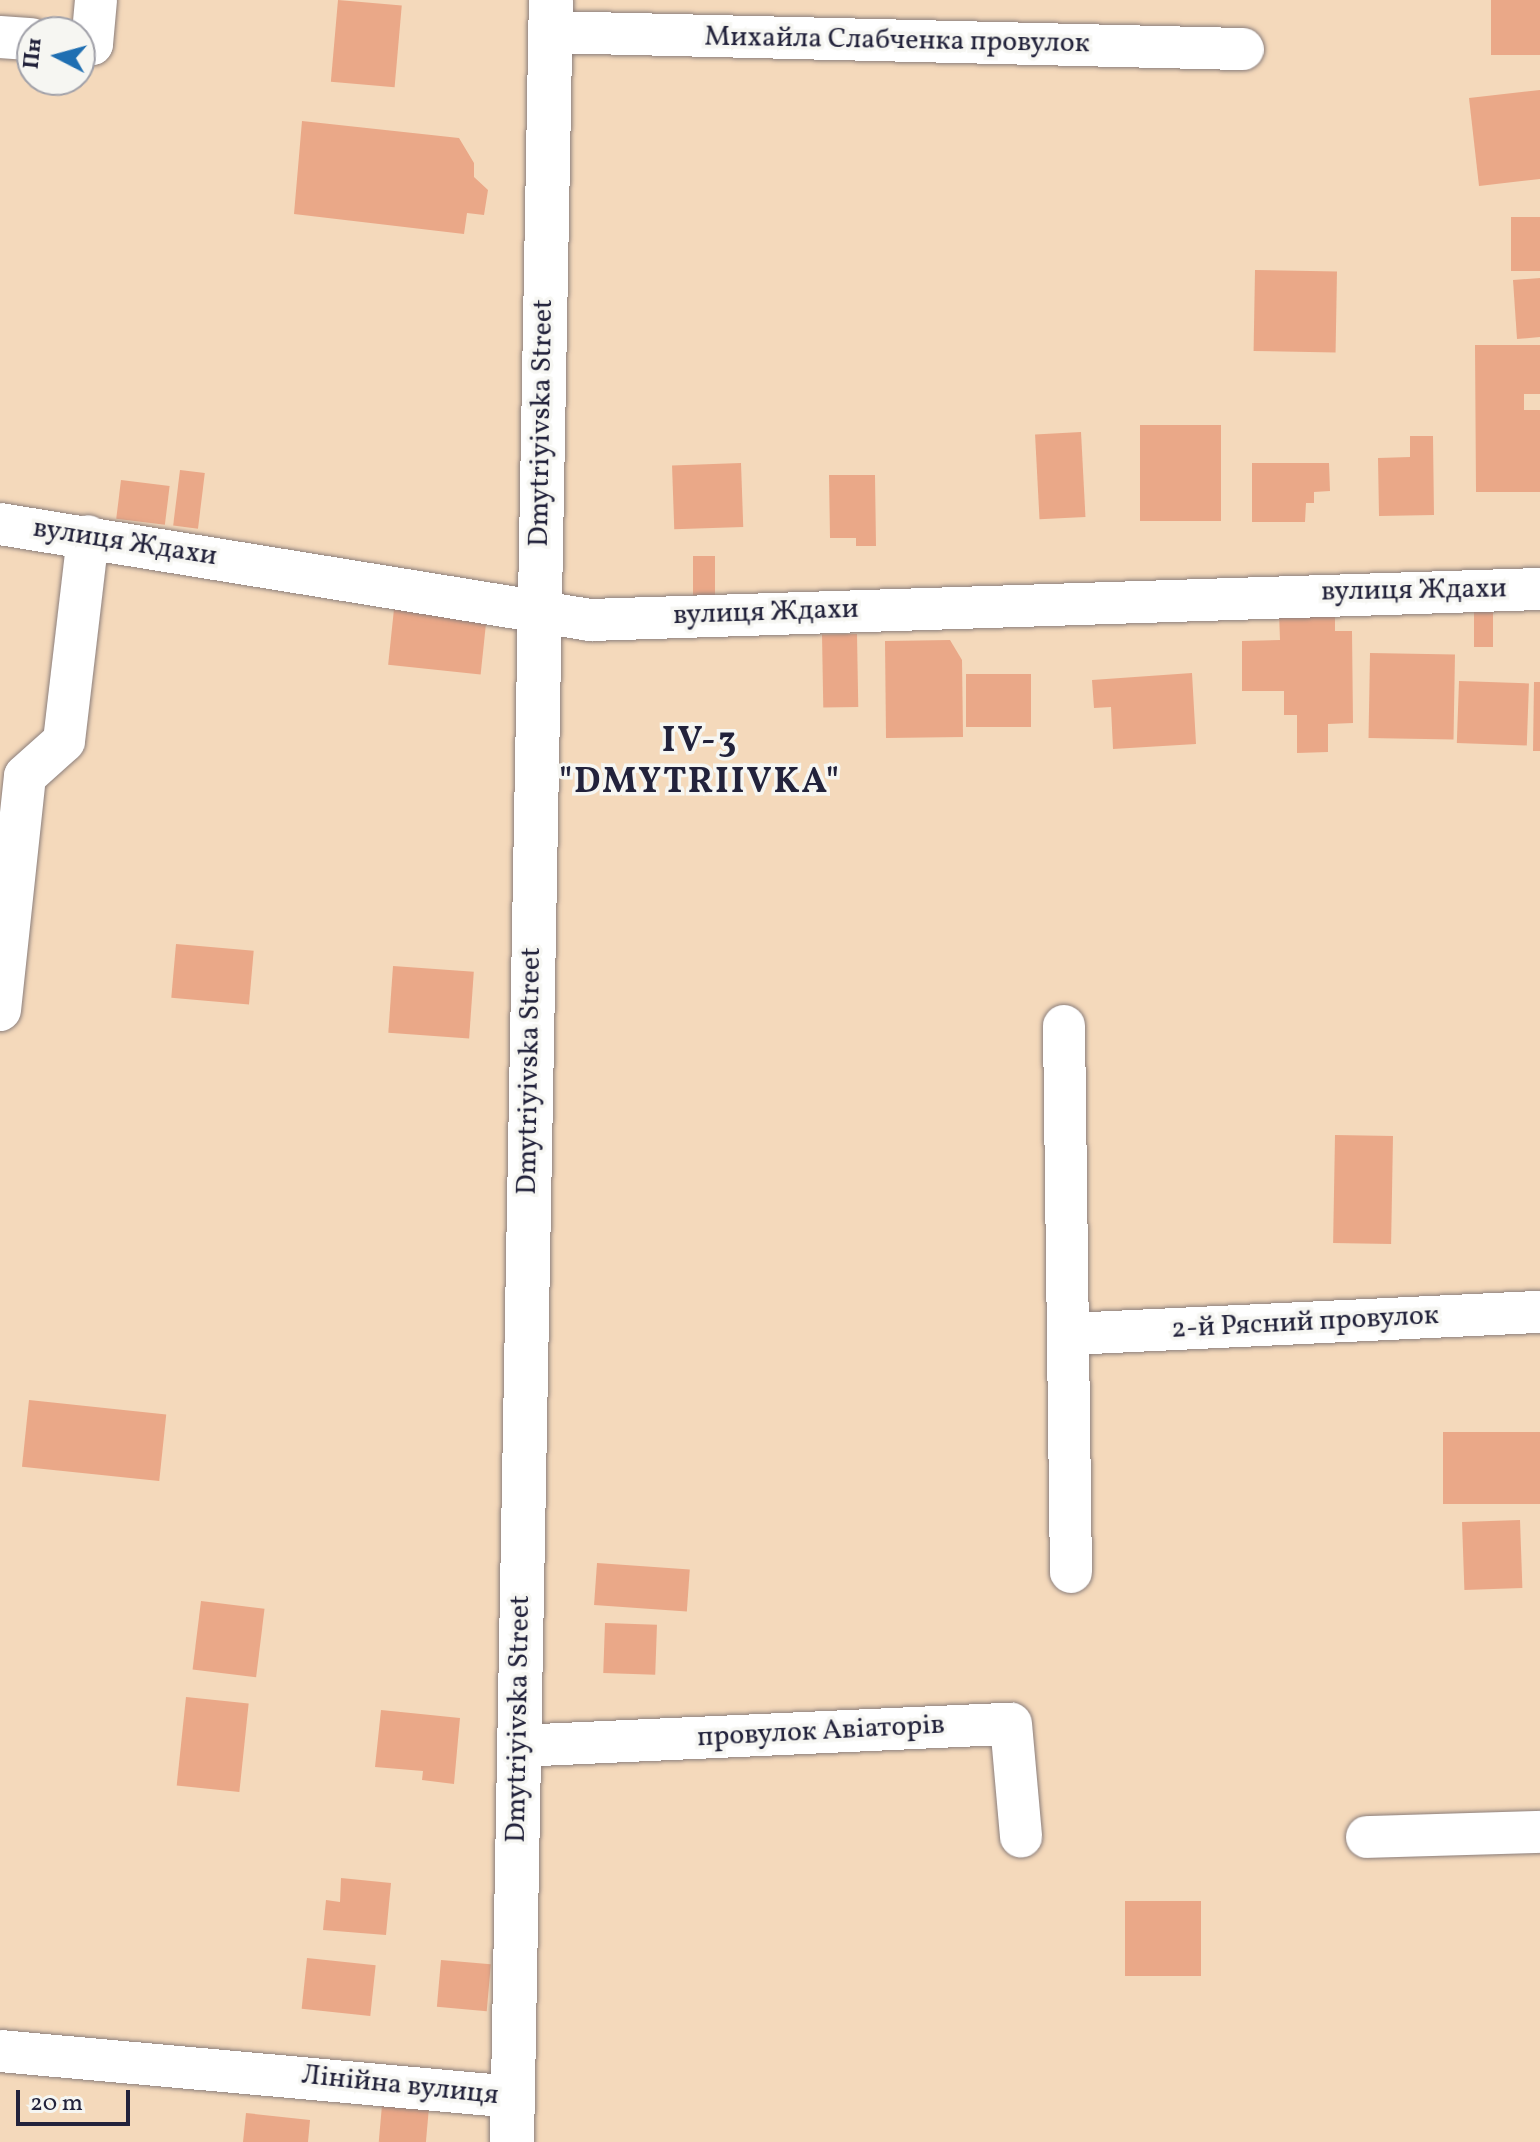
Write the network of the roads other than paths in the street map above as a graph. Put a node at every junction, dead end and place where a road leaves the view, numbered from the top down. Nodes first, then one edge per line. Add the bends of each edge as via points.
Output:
1 (550, 16) edge
2 (1243, 49) dead end
3 (0, 524) edge
4 (88, 536) junction
5 (1540, 589) edge
6 (539, 613) junction
7 (0, 1010) edge
8 (1064, 1026) dead end
9 (1540, 1312) edge
10 (1070, 1334) junction
11 (1071, 1572) dead end
12 (518, 1746) junction
13 (1540, 1832) edge
14 (1021, 1837) dead end
15 (1367, 1837) dead end
16 (0, 2051) edge
17 (513, 2097) junction
18 (512, 2142) edge

1 - 2 street, Михайла Слабченка провулок
1 - 6 main road, Dmytriyivska Street
3 - 4 street, вулиця Ждахи
4 - 6 street, вулиця Ждахи
4 - 7 street via 64,741 25,776
5 - 6 street, вулиця Ждахи via 590,620
6 - 12 main road, Dmytriyivska Street
8 - 10 street
9 - 10 street, 2-й Рясний провулок
10 - 11 street
12 - 14 street, провулок Авіаторів via 1011,1724
12 - 17 main road, Dmytriyivska Street
13 - 15 street
16 - 17 street, Лінійна вулиця
17 - 18 main road, Dmytriyivska Street

